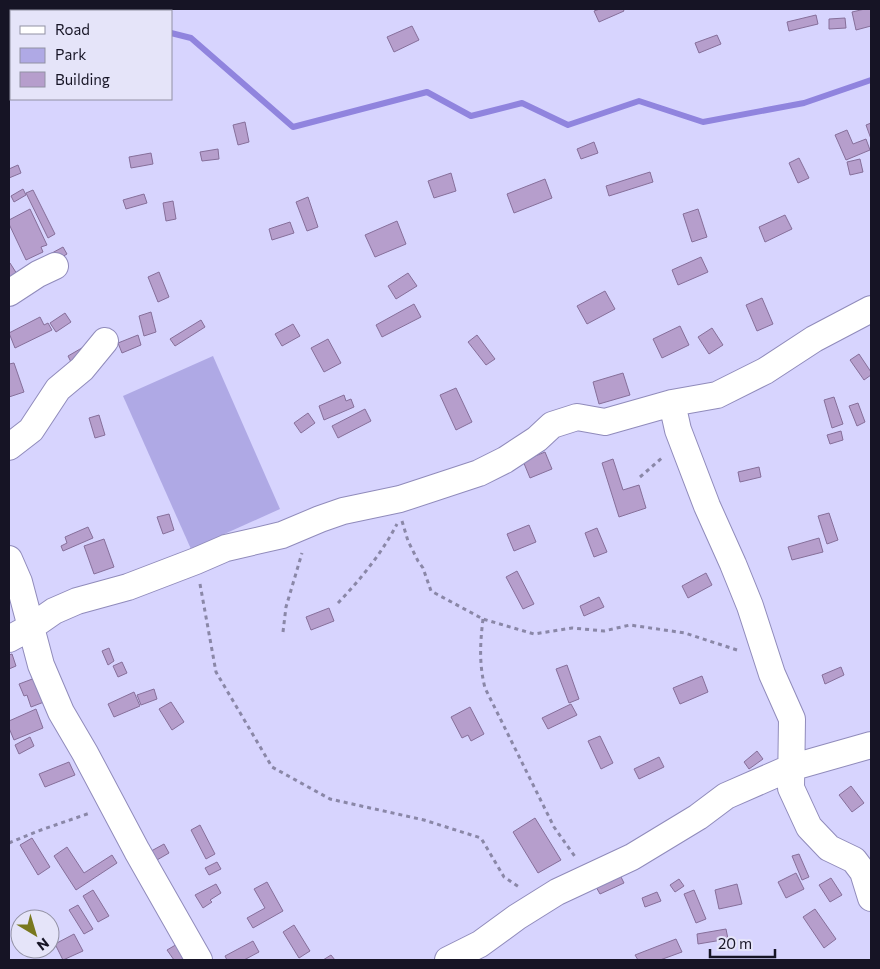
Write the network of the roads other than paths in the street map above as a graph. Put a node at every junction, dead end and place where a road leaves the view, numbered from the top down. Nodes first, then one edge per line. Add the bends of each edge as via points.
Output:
1 (55, 266) dead end
2 (9, 293) edge
3 (871, 309) edge
4 (105, 341) dead end
5 (672, 403) junction
6 (9, 447) edge
7 (9, 558) edge
8 (20, 633) edge
9 (871, 745) edge
10 (790, 768) junction
11 (871, 898) edge
12 (199, 960) edge
13 (448, 960) edge

1 - 2 street
3 - 5 street via 717,395
4 - 6 street via 82,369 58,389 31,430
5 - 8 street via 604,422 577,417 552,425 537,439 479,473 400,498 343,511 282,535 226,548 128,587 77,601 54,611
5 - 10 street via 678,430 792,719
7 - 8 street via 19,582
8 - 12 street via 41,665 61,712
9 - 10 street
10 - 11 street via 791,788 809,827 829,848 854,860 863,872
10 - 13 street via 726,796 640,852 557,892 480,944

